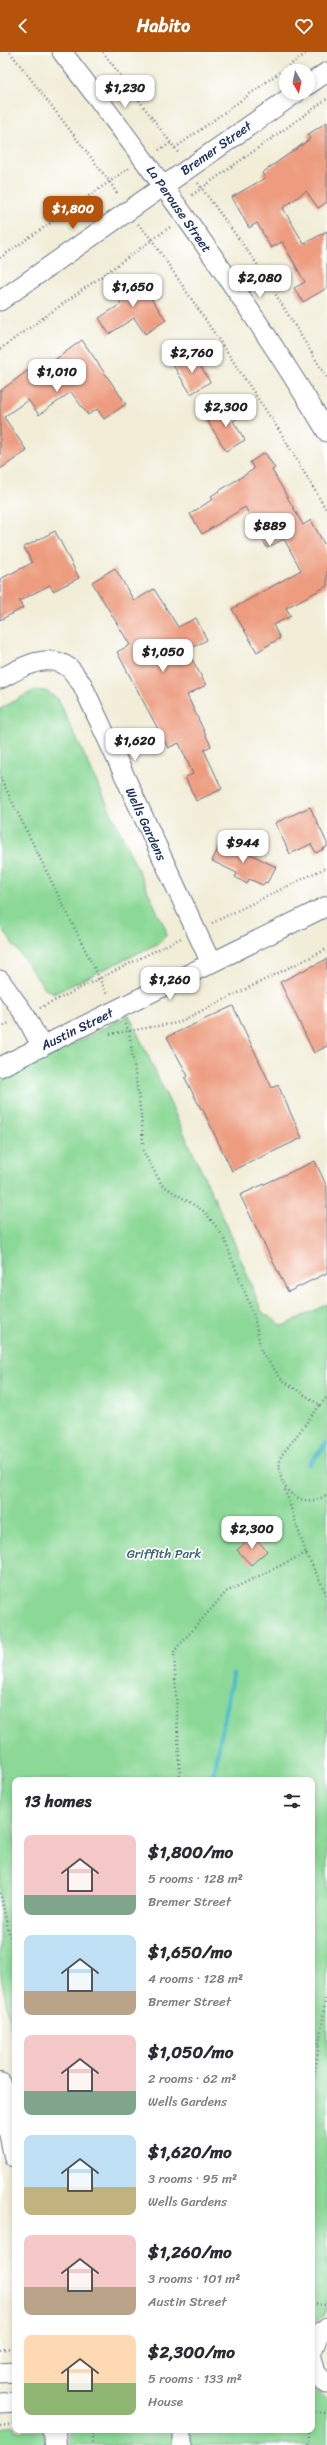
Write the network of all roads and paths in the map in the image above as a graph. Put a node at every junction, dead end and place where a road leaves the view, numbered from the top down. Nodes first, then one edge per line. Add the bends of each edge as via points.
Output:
1 (10, 52) edge
2 (62, 52) edge
3 (103, 52) edge
4 (308, 52) edge
5 (327, 72) edge
6 (315, 80) edge
7 (327, 99) edge
8 (286, 100) edge
9 (171, 143) junction
10 (175, 148) junction
11 (144, 159) junction
12 (188, 168) junction
13 (110, 181) junction
14 (163, 185) junction
15 (202, 188) junction
16 (127, 210) junction
17 (181, 211) junction
18 (152, 240) junction
19 (0, 258) edge
20 (0, 301) edge
21 (0, 349) edge
22 (327, 378) edge
23 (327, 432) edge
24 (327, 511) edge
25 (0, 679) edge
26 (0, 777) edge
27 (327, 867) edge
28 (327, 906) edge
29 (195, 932) junction
30 (327, 949) edge
31 (212, 963) junction
32 (98, 979) junction
33 (0, 980) edge
34 (117, 1010) junction
35 (25, 1015) junction
36 (0, 1027) edge
37 (129, 1031) junction
38 (104, 1037) dead end
39 (42, 1046) junction
40 (0, 1067) edge
41 (327, 1397) edge
42 (320, 1405) junction
43 (285, 1487) junction
44 (327, 1494) edge
45 (306, 1553) junction
46 (327, 1595) edge
47 (180, 1777) edge
48 (0, 1893) edge
49 (12, 1945) edge
50 (327, 1989) edge
51 (315, 2071) edge
52 (0, 2084) edge
53 (12, 2142) edge
54 (315, 2304) edge
55 (327, 2305) edge
56 (327, 2327) edge
57 (12, 2348) edge
58 (0, 2350) edge
59 (315, 2360) edge
60 (12, 2372) edge
61 (0, 2373) edge
62 (12, 2402) edge
63 (0, 2403) edge
64 (315, 2412) edge
65 (327, 2413) edge
66 (12, 2424) edge
67 (0, 2426) edge
68 (54, 2433) edge
69 (92, 2433) edge
70 (182, 2433) edge
71 (309, 2433) edge
72 (55, 2445) edge
73 (92, 2445) edge
74 (182, 2445) edge
75 (309, 2445) edge

1 - 13 path
2 - 11 street, La Perouse Street
3 - 9 path
4 - 10 path
5 - 6 street
7 - 15 path
8 - 12 street, Bremer Street
9 - 10 path
9 - 11 path
10 - 12 path
11 - 13 path
11 - 14 street, La Perouse Street
12 - 14 street, Bremer Street
12 - 15 path
13 - 16 path
13 - 19 path
14 - 16 street, Bremer Street
14 - 17 street, La Perouse Street
15 - 17 path
15 - 22 path via 257,264
16 - 18 path
16 - 20 street, Bremer Street
17 - 18 path
17 - 23 street, La Perouse Street via 301,388
18 - 21 path
18 - 24 path via 279,430
25 - 29 street, Wells Gardens via 28,664 51,661 68,666 82,684
26 - 32 path
27 - 29 path
28 - 31 street, Austin Street
29 - 31 street, Wells Gardens
29 - 32 path
30 - 37 path via 177,1023
31 - 34 street, Austin Street
32 - 34 path
32 - 35 path
33 - 35 street
34 - 37 path
34 - 39 street, Austin Street
35 - 36 path
35 - 39 street
37 - 38 path
37 - 42 path via 144,1152 162,1185 205,1212 223,1236 254,1316 261,1351 282,1380
39 - 40 street, Austin Street
41 - 42 path
42 - 43 path via 281,1456 279,1475
43 - 44 path via 296,1497 305,1500
43 - 45 path
45 - 46 path
45 - 47 path via 226,1592 174,1651
48 - 49 path
50 - 51 path
52 - 53 main road
54 - 55 path
56 - 59 street
57 - 58 path
60 - 61 street
62 - 63 street
64 - 65 path
66 - 67 path
68 - 72 main road
69 - 73 path
70 - 74 street
71 - 75 path

